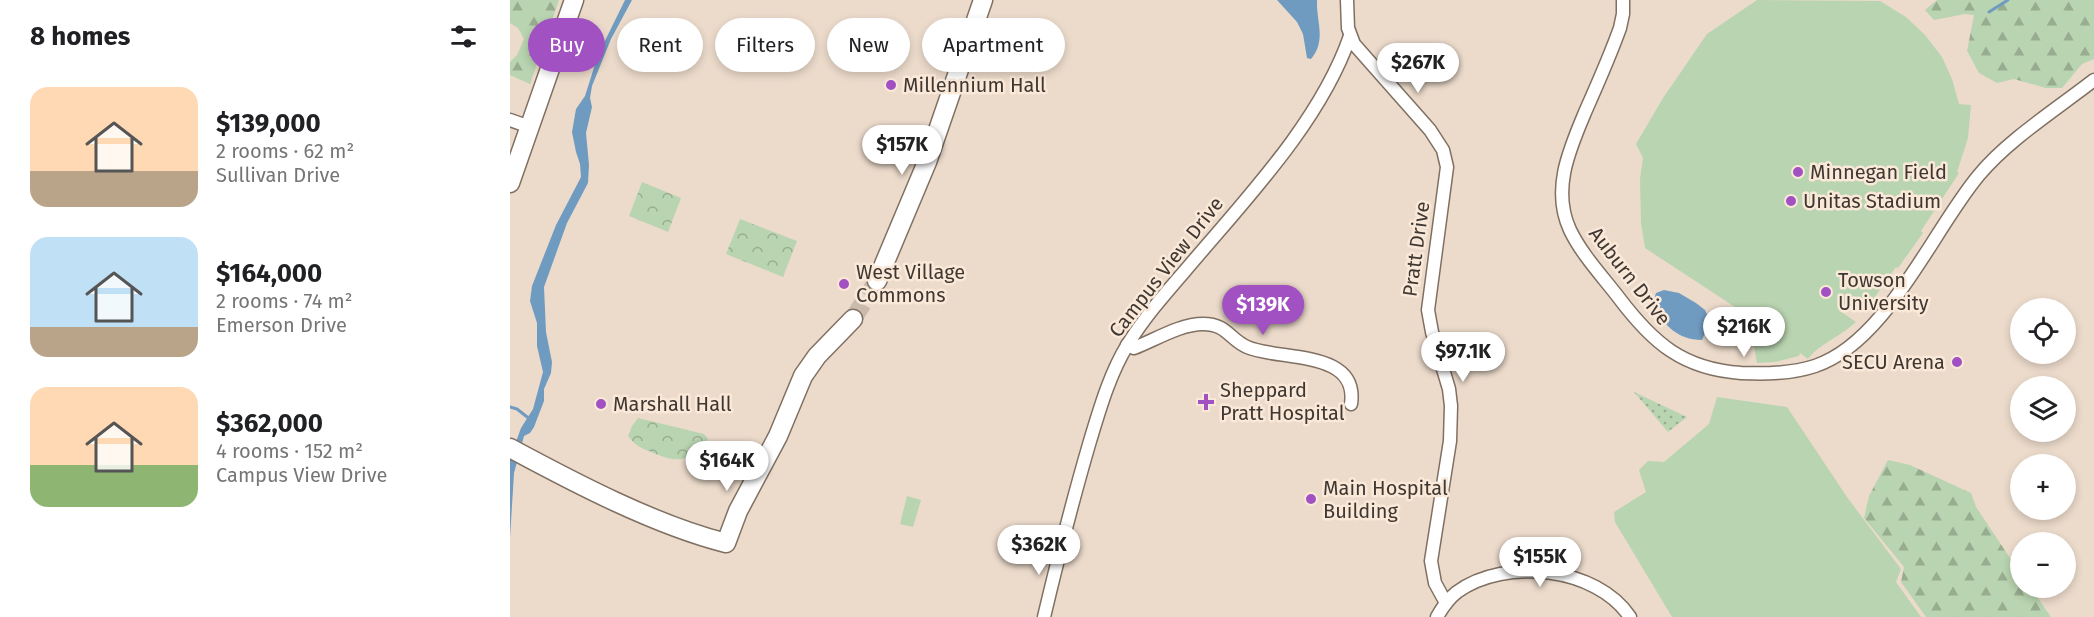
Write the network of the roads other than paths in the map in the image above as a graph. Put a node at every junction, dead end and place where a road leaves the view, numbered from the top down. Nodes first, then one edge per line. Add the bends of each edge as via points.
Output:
1 (574, 0) edge
2 (983, 0) edge
3 (1347, 0) edge
4 (1623, 0) edge
5 (1350, 36) junction
6 (2094, 80) edge
7 (510, 120) edge
8 (530, 127) junction
9 (510, 183) edge
10 (877, 280) tunnel mouth
11 (853, 320) tunnel mouth
12 (1127, 345) junction
13 (1351, 405) dead end
14 (510, 448) edge
15 (1446, 603) junction
16 (1044, 617) edge
17 (1437, 617) edge
18 (1630, 617) edge

1 - 8 street
2 - 10 street via 927,162
3 - 5 street, Campus View Drive
4 - 6 street, Auburn Drive via 1620,28 1565,166 1564,210 1578,244 1636,322 1670,352 1713,369 1753,374 1790,372 1816,366 1851,346 1881,316 1987,166
5 - 12 street, Campus View Drive via 1330,83 1302,126
5 - 15 street, Pratt Drive via 1357,49 1430,130 1446,158 1428,310 1451,406 1450,441 1431,561 1435,583
7 - 8 street
8 - 9 street
11 - 14 street via 803,376 726,543 642,512
12 - 13 street via 1134,348 1187,327 1214,325 1248,347 1335,368 1346,377
12 - 16 street, Campus View Drive via 1095,425
15 - 17 street
15 - 18 street via 1464,588 1490,577 1545,573 1595,585 1619,602

